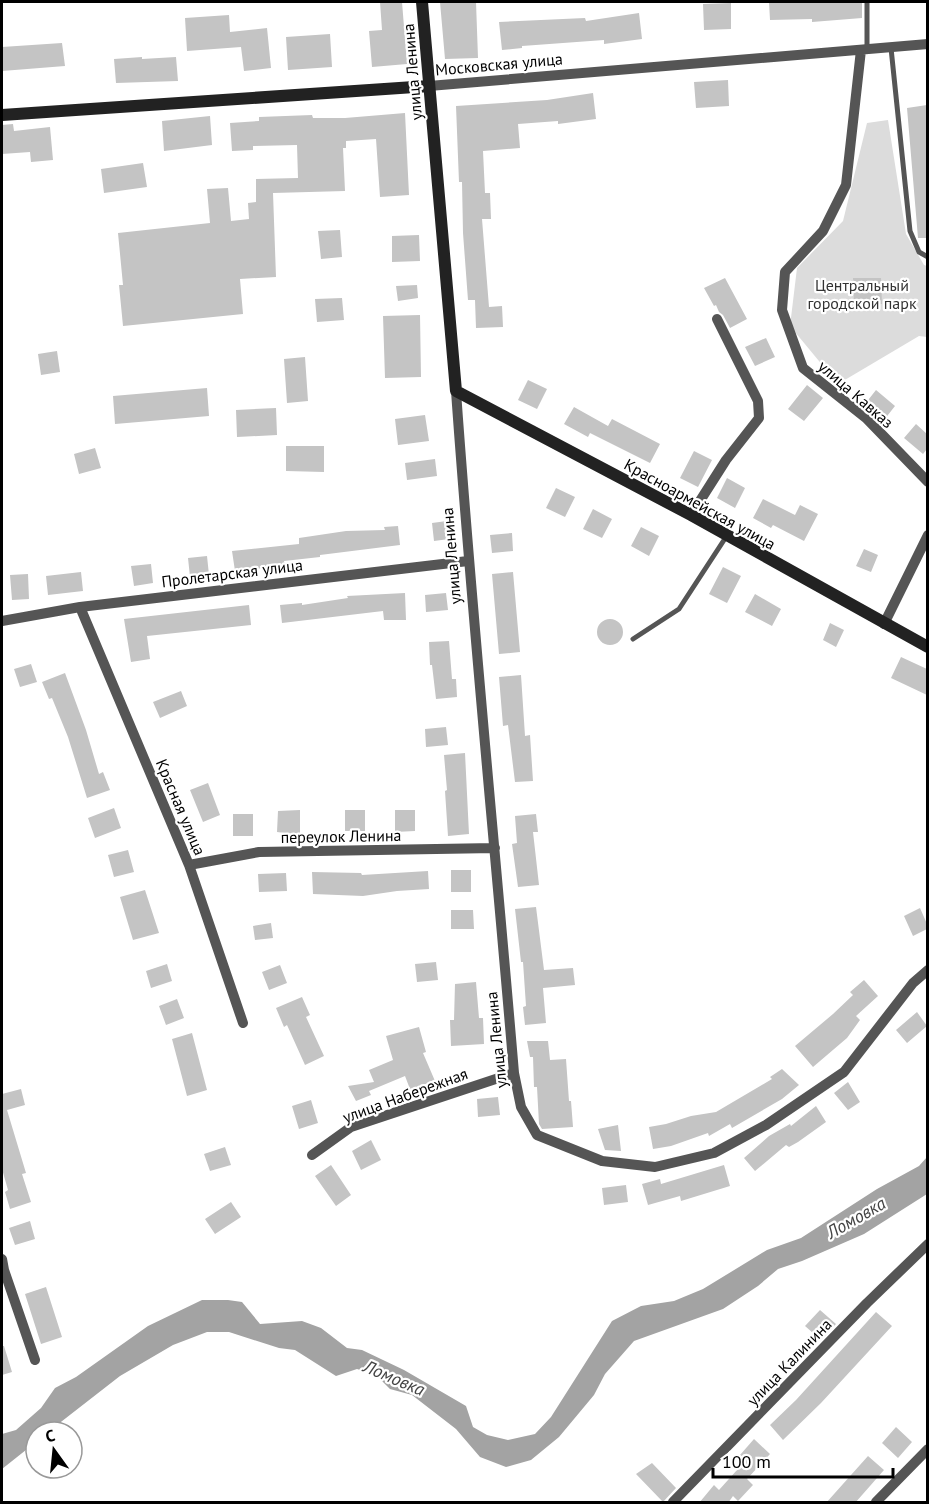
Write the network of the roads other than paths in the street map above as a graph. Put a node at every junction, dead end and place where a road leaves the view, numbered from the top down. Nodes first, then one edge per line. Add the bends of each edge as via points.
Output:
1 (422, 2) edge
2 (867, 2) edge
3 (927, 44) edge
4 (891, 47) junction
5 (864, 50) junction
6 (429, 86) junction
7 (2, 116) edge
8 (927, 257) edge
9 (717, 319) dead end
10 (456, 391) junction
11 (927, 482) edge
12 (691, 515) junction
13 (927, 535) edge
14 (726, 537) junction
15 (468, 561) junction
16 (80, 607) junction
17 (2, 621) edge
18 (884, 624) junction
19 (633, 639) dead end
20 (927, 647) edge
21 (495, 848) junction
22 (189, 865) junction
23 (927, 970) edge
24 (243, 1023) dead end
25 (514, 1073) junction
26 (312, 1155) dead end
27 (927, 1244) edge
28 (2, 1259) edge
29 (35, 1360) dead end
30 (927, 1449) edge
31 (673, 1503) edge
32 (876, 1503) edge

1 - 6 street, улица Ленина
2 - 5 lane
3 - 4 street, Московская улица
4 - 5 street, Московская улица
4 - 8 lane via 910,231 919,252
5 - 6 street, Московская улица
5 - 11 street, улица Кавказ via 846,185 823,231 785,272 782,310 803,368 866,418
6 - 7 street, Московская улица
6 - 10 street, улица Ленина
9 - 12 street via 758,401 759,418
10 - 12 street, Красноармейская улица
10 - 15 street, улица Ленина
12 - 14 street, Красноармейская улица
13 - 18 street
14 - 18 street, Красноармейская улица
14 - 19 lane via 679,609
15 - 16 street, Пролетарская улица
15 - 21 street, улица Ленина
16 - 17 street, Пролетарская улица
16 - 22 street, Красная улица
18 - 20 street, Красноармейская улица
21 - 22 street, переулок Ленина via 259,852
21 - 25 street, улица Ленина
22 - 24 street, Красная улица
23 - 25 street, улица Ленина via 844,1072 766,1125 714,1153 655,1167 602,1161 537,1135 521,1107
25 - 26 street, улица Набережная via 351,1127
27 - 31 street, улица Калинина
28 - 29 street
30 - 32 street

